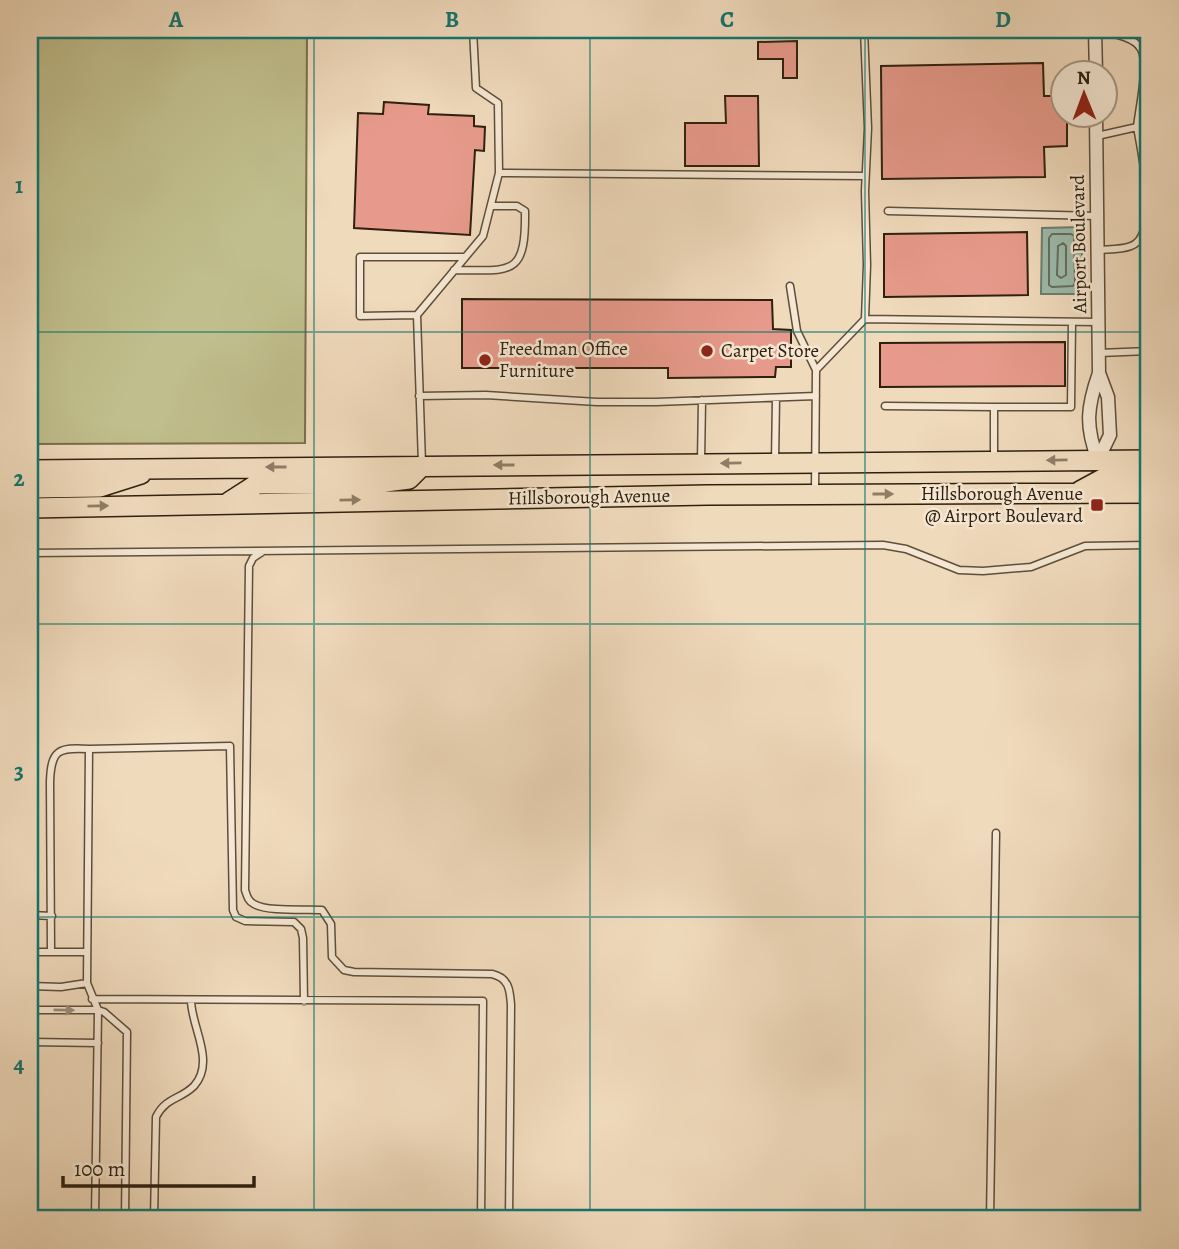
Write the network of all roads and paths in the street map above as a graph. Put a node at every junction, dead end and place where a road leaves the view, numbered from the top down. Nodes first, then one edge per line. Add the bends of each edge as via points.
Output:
1 (473, 30) edge
2 (864, 30) edge
3 (1095, 30) edge
4 (1096, 60) edge
5 (1137, 127) junction
6 (1097, 130) edge
7 (1097, 136) junction
8 (499, 173) junction
9 (865, 176) junction
10 (492, 206) junction
11 (888, 211) dead end
12 (1097, 216) junction
13 (1098, 250) junction
14 (465, 257) junction
15 (454, 270) junction
16 (790, 286) dead end
17 (417, 315) junction
18 (865, 319) junction
19 (1072, 321) junction
20 (1099, 322) junction
21 (1149, 351) edge
22 (1099, 353) junction
23 (816, 370) junction
24 (1099, 373) junction
25 (419, 396) junction
26 (816, 396) junction
27 (776, 397) junction
28 (702, 400) junction
29 (884, 406) dead end
30 (994, 407) junction
31 (1098, 460) junction
32 (1149, 460) edge
33 (994, 461) junction
34 (775, 463) junction
35 (815, 463) junction
36 (701, 464) junction
37 (422, 466) junction
38 (162, 467) junction
39 (30, 470) edge
40 (1149, 478) edge
41 (30, 488) edge
42 (1076, 493) junction
43 (1149, 493) edge
44 (815, 494) junction
45 (229, 503) junction
46 (30, 508) edge
47 (1149, 545) edge
48 (264, 551) junction
49 (30, 553) edge
50 (89, 748) junction
51 (996, 833) dead end
52 (30, 915) edge
53 (52, 915) junction
54 (30, 952) edge
55 (51, 952) junction
56 (87, 952) junction
57 (87, 983) junction
58 (30, 986) edge
59 (92, 999) junction
60 (191, 1000) junction
61 (304, 1000) junction
62 (30, 1010) edge
63 (98, 1010) junction
64 (30, 1042) edge
65 (98, 1043) junction
66 (95, 1219) edge
67 (125, 1219) edge
68 (155, 1219) edge
69 (481, 1219) edge
70 (509, 1219) edge
71 (990, 1219) edge

1 - 8 lane via 476,88 498,103
2 - 9 lane
3 - 4 street
3 - 5 lane via 1134,42 1141,49 1144,65
5 - 7 lane
5 - 13 lane via 1145,164 1142,237 1132,246
6 - 7 street, Airport Boulevard
7 - 12 street, Airport Boulevard
8 - 9 lane
8 - 10 lane
9 - 18 lane
10 - 14 lane via 483,236
10 - 15 lane via 517,206 525,211 522,253 505,270
11 - 12 lane
12 - 13 street, Airport Boulevard
13 - 20 street, Airport Boulevard
14 - 15 lane
14 - 17 lane via 360,257 359,316
15 - 17 lane
16 - 23 lane via 797,331
17 - 25 lane
18 - 19 lane
18 - 23 lane
19 - 20 lane
19 - 30 lane via 1072,407
20 - 22 street, Airport Boulevard
21 - 22 lane
22 - 24 street, Airport Boulevard
23 - 26 lane
24 - 31 street, Airport Boulevard via 1091,396 1088,436
24 - 31 street, Airport Boulevard via 1108,397 1110,435
25 - 28 lane
25 - 37 lane
26 - 27 lane
26 - 35 lane
27 - 28 lane
27 - 34 lane
28 - 36 lane
29 - 30 lane
30 - 33 lane
31 - 32 main road, Hillsborough Avenue
31 -> 33 main road, Hillsborough Avenue
33 - 35 main road, Hillsborough Avenue
34 - 35 main road, Hillsborough Avenue
34 -> 36 main road, Hillsborough Avenue
35 - 44 lane
36 -> 37 main road, Hillsborough Avenue
37 -> 38 main road, Hillsborough Avenue
37 - 45 main road via 409,479 377,484 257,484
38 - 39 main road, Hillsborough Avenue
38 - 41 main road via 100,487
40 - 42 main road via 1104,478
42 - 43 main road, Hillsborough Avenue
44 -> 42 main road, Hillsborough Avenue
45 -> 44 main road, Hillsborough Avenue
46 -> 45 main road, Hillsborough Avenue
47 - 48 lane via 1085,546 1031,567 983,571 959,570 883,545
48 - 49 lane
48 - 70 lane via 249,566 248,899 266,907 322,910 331,924 332,957 344,970 492,974 506,982 511,1005
50 - 53 lane via 59,751 51,768
50 - 56 lane
50 - 61 lane via 230,747 233,910 245,921 294,922 301,929
51 - 71 lane
52 - 53 lane
53 - 55 lane
54 - 55 lane
55 - 56 lane
56 - 57 lane
57 - 58 lane
57 - 59 lane
59 - 60 lane
59 - 63 lane
60 - 61 lane
60 - 68 lane via 202,1064 194,1086 170,1099 156,1117
61 - 69 lane via 483,1001
62 -> 63 lane
63 - 65 lane
63 - 67 lane via 127,1032
64 - 65 lane
65 - 66 lane

